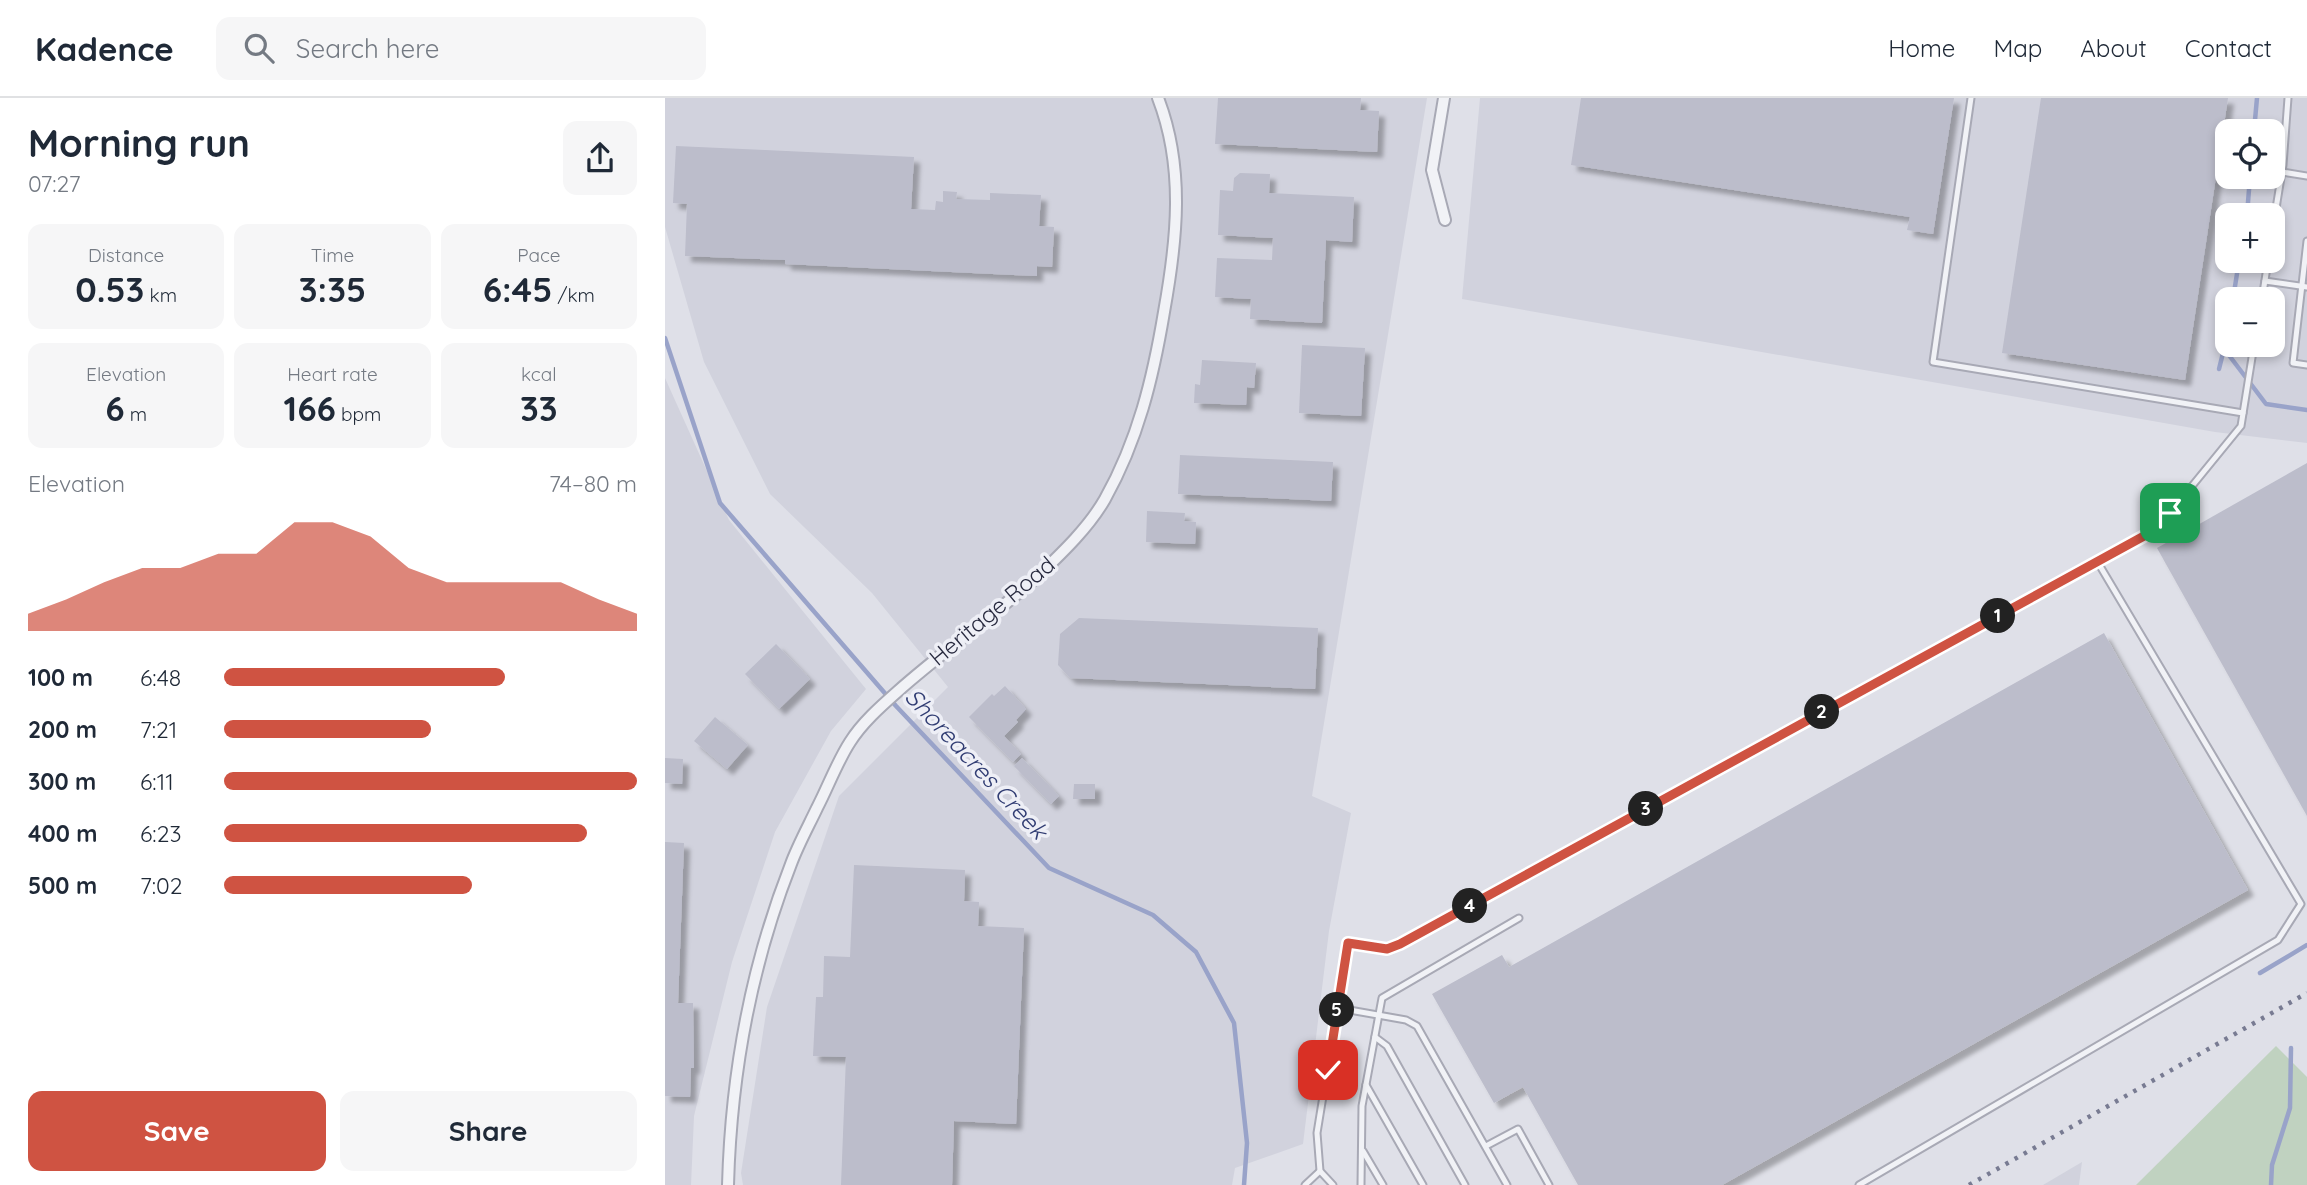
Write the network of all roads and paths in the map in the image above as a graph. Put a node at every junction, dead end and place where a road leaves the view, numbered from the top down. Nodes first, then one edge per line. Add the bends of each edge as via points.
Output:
1 (1158, 98) edge
2 (1444, 98) edge
3 (1971, 98) edge
4 (2288, 98) edge
5 (2285, 135) edge
6 (2285, 172) edge
7 (2307, 176) edge
8 (1445, 220) dead end
9 (2307, 241) edge
10 (2266, 273) edge
11 (2265, 281) junction
12 (2304, 286) edge
13 (2264, 287) edge
14 (2298, 320) junction
15 (2307, 322) edge
16 (2252, 357) edge
17 (2307, 365) edge
18 (2243, 413) junction
19 (2097, 561) junction
20 (1519, 918) dead end
21 (1338, 1008) junction
22 (1379, 1015) junction
23 (1375, 1037) junction
24 (1366, 1085) junction
25 (1486, 1146) junction
26 (1362, 1149) junction
27 (1321, 1171) junction
28 (728, 1185) edge
29 (1305, 1185) edge
30 (1333, 1185) edge
31 (1361, 1185) edge
32 (1383, 1185) edge
33 (1423, 1185) edge
34 (1465, 1185) edge
35 (1507, 1185) edge
36 (1549, 1185) edge
37 (1859, 1185) edge

1 - 28 street, Heritage Road via 1168,124 1177,217 1156,360 1127,456 1080,533 1006,604 926,666 849,742 792,862 752,987 733,1107
2 - 8 street via 1432,170
3 - 18 lane via 1933,362
4 - 5 lane
6 - 7 lane
9 - 12 lane
10 - 11 lane
11 - 12 lane
11 - 13 lane
12 - 14 lane
14 - 15 lane
14 - 17 lane via 2293,363
16 - 18 lane
18 - 19 lane via 2241,426 2170,513 2144,536
19 - 21 lane via 1400,944 1387,949 1348,943
19 - 37 lane via 2301,904 2278,940
20 - 22 lane via 1382,998
21 - 22 lane
21 - 27 lane via 1317,1133
22 - 23 lane
22 - 25 lane via 1417,1026
23 - 24 lane
23 - 34 lane via 1387,1046
24 - 26 lane
24 - 33 lane
25 - 35 lane
25 - 36 lane via 1518,1129
26 - 31 lane
26 - 32 lane
27 - 29 lane
27 - 30 lane

